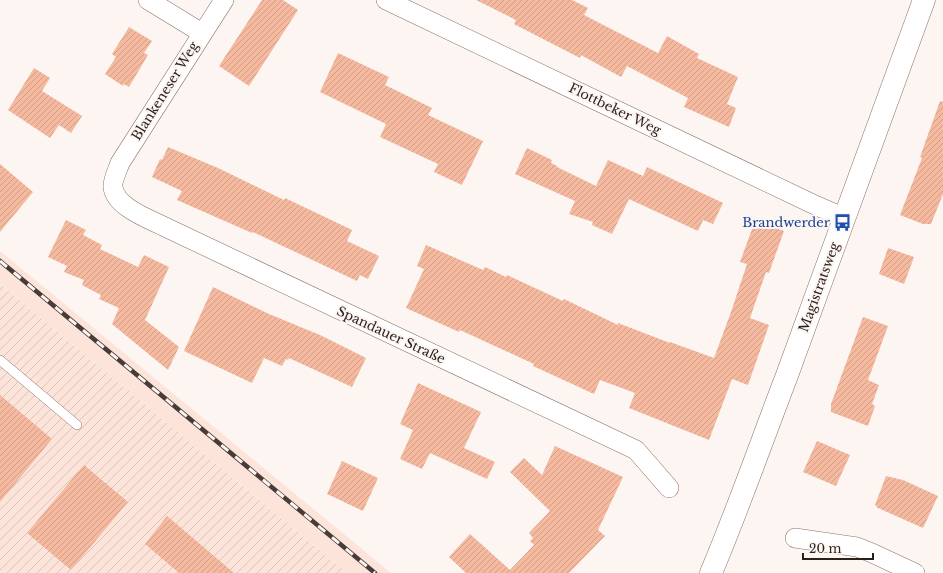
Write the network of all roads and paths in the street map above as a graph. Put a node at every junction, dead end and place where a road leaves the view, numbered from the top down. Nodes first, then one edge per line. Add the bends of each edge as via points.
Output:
1 (148, 0) edge
2 (224, 0) edge
3 (386, 0) edge
4 (924, 0) edge
5 (202, 33) junction
6 (113, 186) joint
7 (845, 218) junction
8 (0, 360) edge
9 (77, 425) dead end
10 (669, 488) dead end
11 (795, 538) dead end
12 (711, 573) edge
13 (915, 573) edge

1 - 5 street
2 - 5 street, Blankeneser Weg
3 - 7 street, Flottbeker Weg
4 - 7 street, Magistratsweg
5 - 6 street, Blankeneser Weg via 120,163
6 - 10 street, Spandauer Straße via 115,195 127,208 165,228 636,450
7 - 12 street, Magistratsweg
8 - 9 lane
11 - 13 street via 857,547

